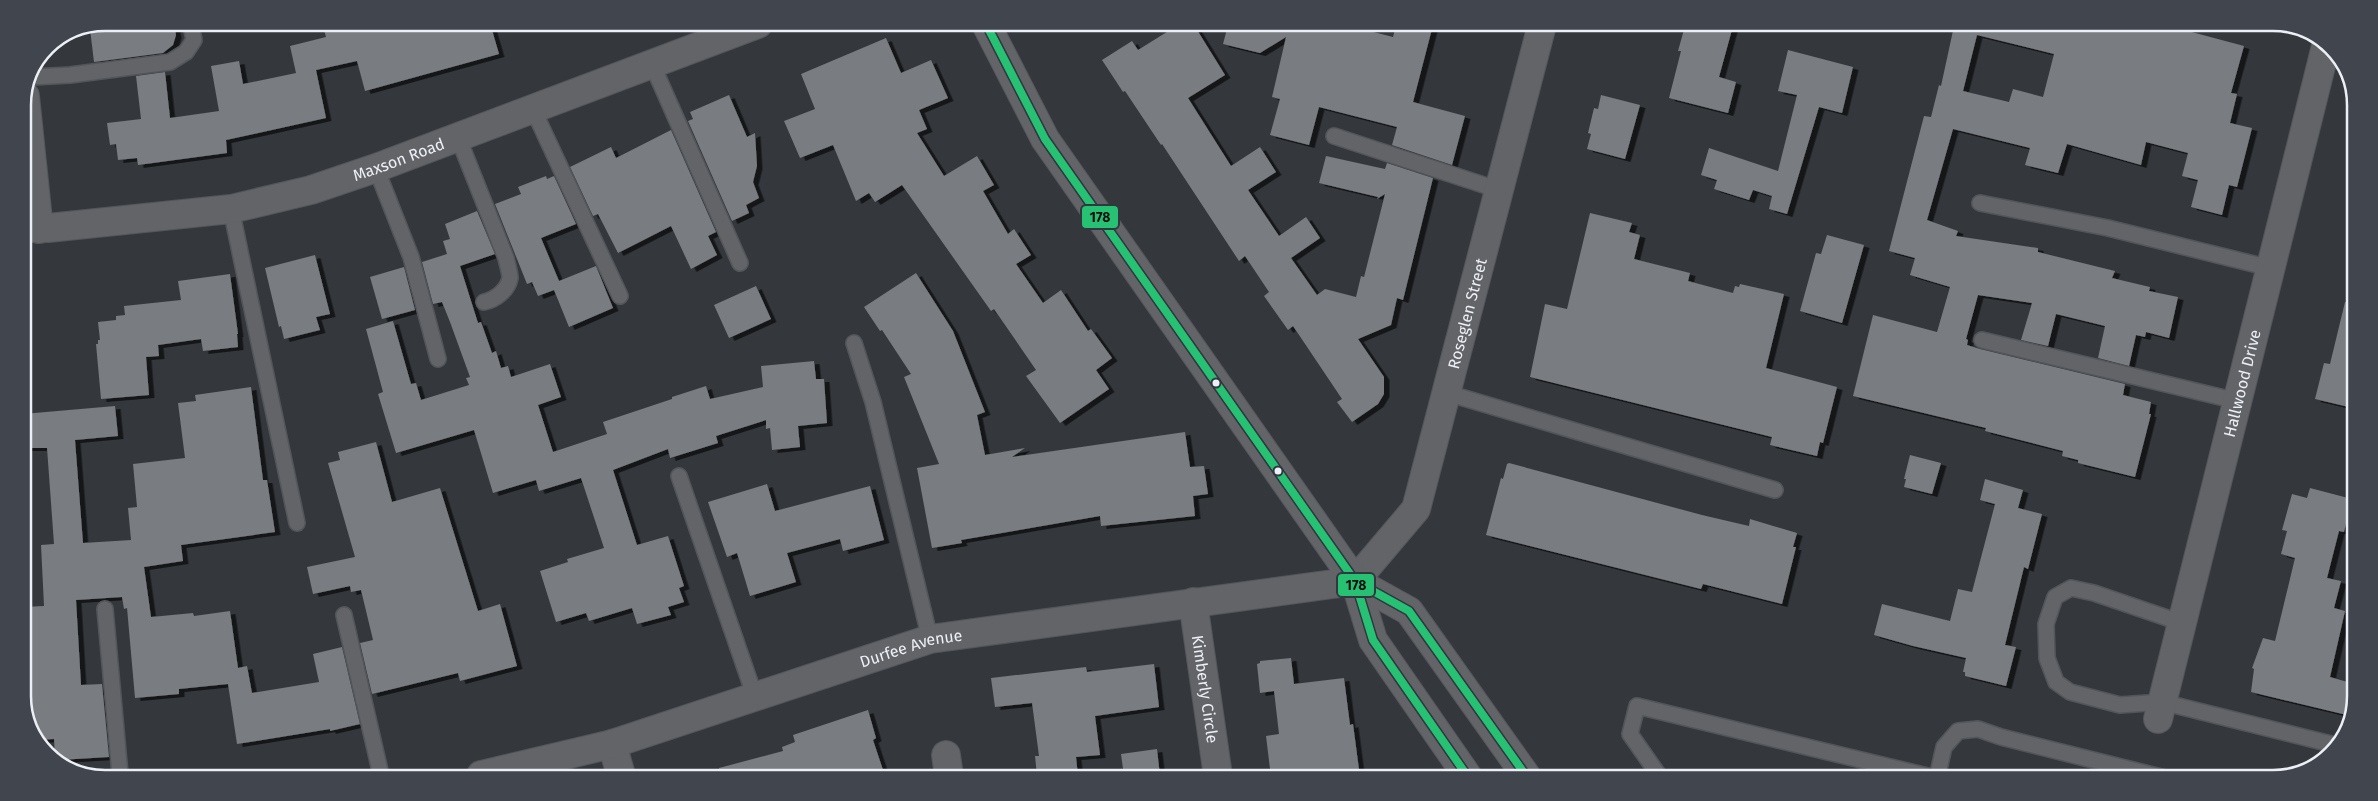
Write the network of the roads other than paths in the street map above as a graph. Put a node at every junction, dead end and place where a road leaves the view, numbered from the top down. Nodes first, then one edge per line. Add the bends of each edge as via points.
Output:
1 (192, 31) edge
2 (739, 31) edge
3 (990, 31) edge
4 (1540, 31) edge
5 (2324, 52) edge
6 (652, 64) junction
7 (37, 77) edge
8 (533, 109) junction
9 (1334, 136) dead end
10 (458, 137) junction
11 (376, 168) junction
12 (1499, 190) junction
13 (1980, 203) dead end
14 (231, 209) junction
15 (31, 228) edge
16 (740, 263) dead end
17 (2270, 268) junction
18 (620, 296) dead end
19 (484, 302) dead end
20 (1982, 340) dead end
21 (854, 343) dead end
22 (438, 359) dead end
23 (1446, 393) junction
24 (2237, 401) junction
25 (678, 476) dead end
26 (1775, 490) dead end
27 (297, 523) dead end
28 (1355, 581) junction
29 (1193, 602) junction
30 (106, 609) dead end
31 (344, 615) dead end
32 (2182, 623) junction
33 (930, 639) junction
34 (756, 697) junction
35 (2160, 711) junction
36 (612, 744) junction
37 (2329, 744) edge
38 (120, 770) edge
39 (380, 770) edge
40 (502, 770) edge
41 (620, 770) edge
42 (1217, 770) edge
43 (1463, 770) edge
44 (1522, 770) edge
45 (1655, 770) edge
46 (1903, 770) edge
47 (1938, 770) edge
48 (2133, 770) edge

1 - 7 lane via 194,40 186,52 170,62
2 - 6 street, Maxson Road
3 - 28 street via 1045,139
4 - 12 street, Roseglen Street
5 - 17 street, Hallwood Drive
6 - 8 street, Maxson Road
6 - 16 lane
8 - 10 street, Maxson Road
8 - 18 lane
9 - 12 lane
10 - 11 street, Maxson Road
10 - 19 lane via 506,258 510,278 493,301
11 - 14 street, Maxson Road via 311,190
11 - 22 lane via 411,257
12 - 23 street, Roseglen Street
13 - 17 lane via 2108,228
14 - 15 street, Maxson Road
14 - 27 lane
17 - 24 street, Hallwood Drive
20 - 24 lane
21 - 33 lane via 873,402
23 - 26 lane
23 - 28 street, Roseglen Street via 1416,509
24 - 32 street, Hallwood Drive
25 - 34 lane
28 - 29 street, Durfee Avenue
28 - 43 street via 1373,640
28 - 44 street via 1409,611
29 - 33 street, Durfee Avenue
29 - 42 street, Kimberly Circle
30 - 38 lane
31 - 39 lane
32 - 35 street, Hallwood Drive
32 - 35 lane via 2070,588 2054,597 2046,624 2047,658 2056,682 2070,692
33 - 34 street, Durfee Avenue
34 - 36 street, Durfee Avenue
35 - 37 lane
36 - 40 street, Durfee Avenue
36 - 41 street
45 - 46 lane via 1630,734 1637,706
47 - 48 lane via 1944,747 1958,731 1978,729

